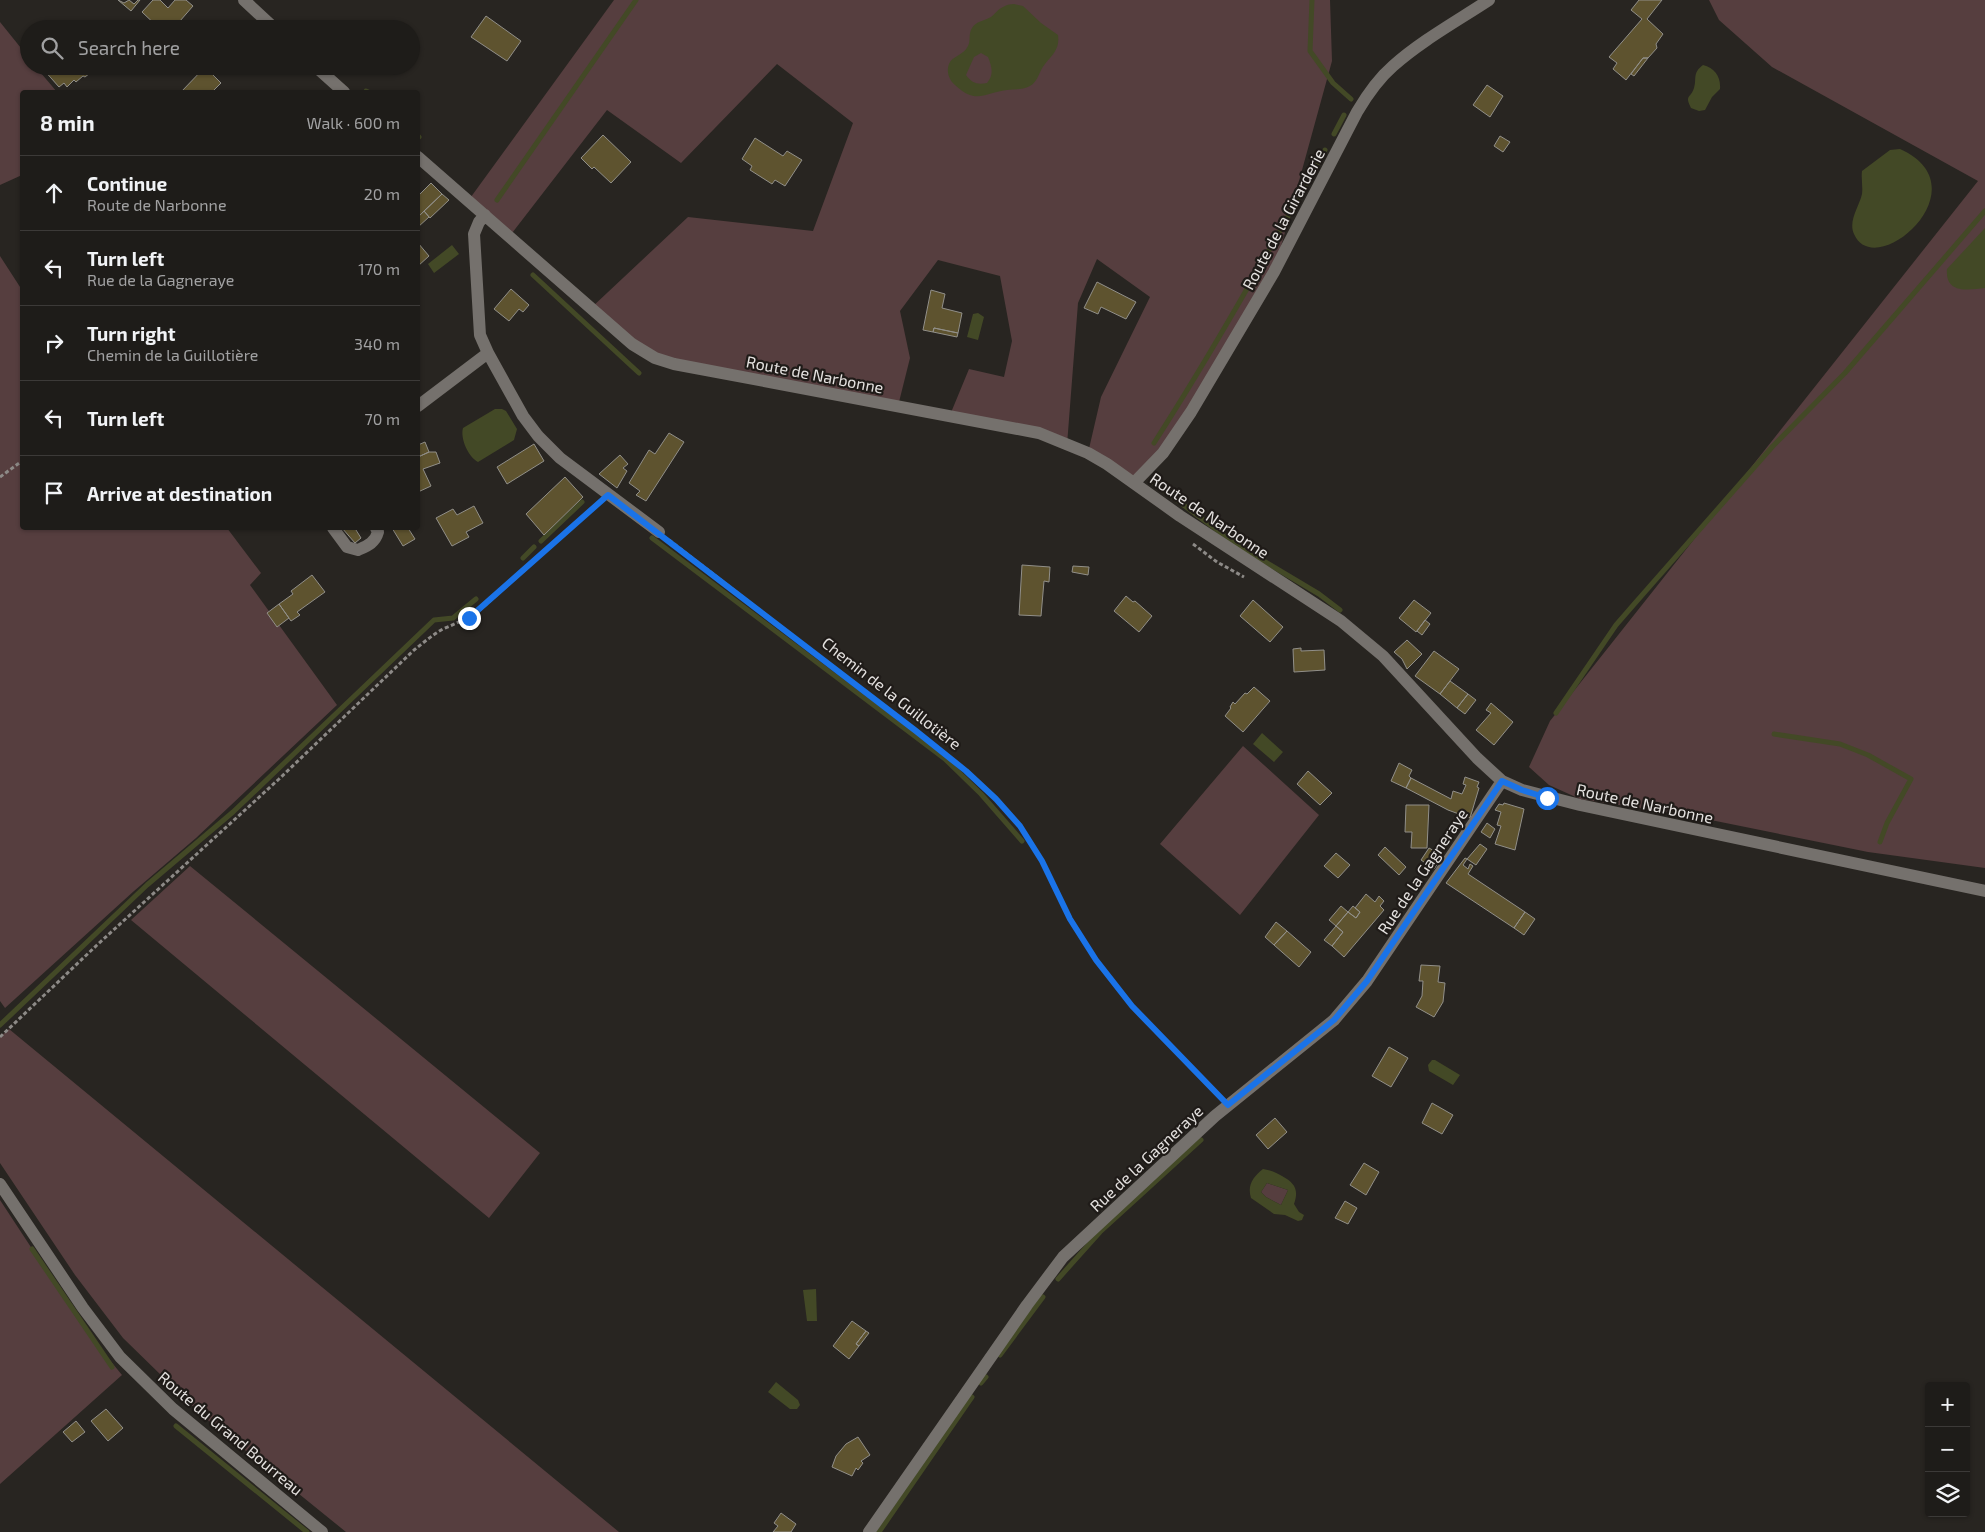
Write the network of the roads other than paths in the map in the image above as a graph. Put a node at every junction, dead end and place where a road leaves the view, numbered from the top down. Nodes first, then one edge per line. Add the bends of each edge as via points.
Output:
1 (244, 0) edge
2 (1489, 0) edge
3 (265, 20) edge
4 (325, 75) edge
5 (342, 90) edge
6 (420, 159) edge
7 (485, 215) junction
8 (488, 353) junction
9 (420, 404) edge
10 (1134, 483) junction
11 (335, 530) edge
12 (377, 530) edge
13 (659, 532) road end
14 (1502, 781) junction
15 (1985, 891) edge
16 (0, 1184) edge
17 (322, 1532) edge
18 (869, 1532) edge

1 - 3 street
2 - 10 street, Route de la Girarderie via 1405,56 1370,90 1274,272 1191,412 1163,453
4 - 5 street
6 - 7 street, Route de Narbonne
7 - 8 street via 474,234 474,245 480,335
7 - 10 street, Route de Narbonne via 632,344 655,358 1038,433 1088,453
8 - 9 street
8 - 13 street via 523,416 538,436 560,458
10 - 14 street, Route de Narbonne via 1363,638
11 - 12 street via 347,547 358,550 372,544 377,538
14 - 15 street, Route de Narbonne via 1564,802
14 - 18 street, Rue de la Gagneraye via 1367,981 1334,1020 1228,1105 1063,1257
16 - 17 street, Route du Grand Bourreau via 120,1357 172,1409

